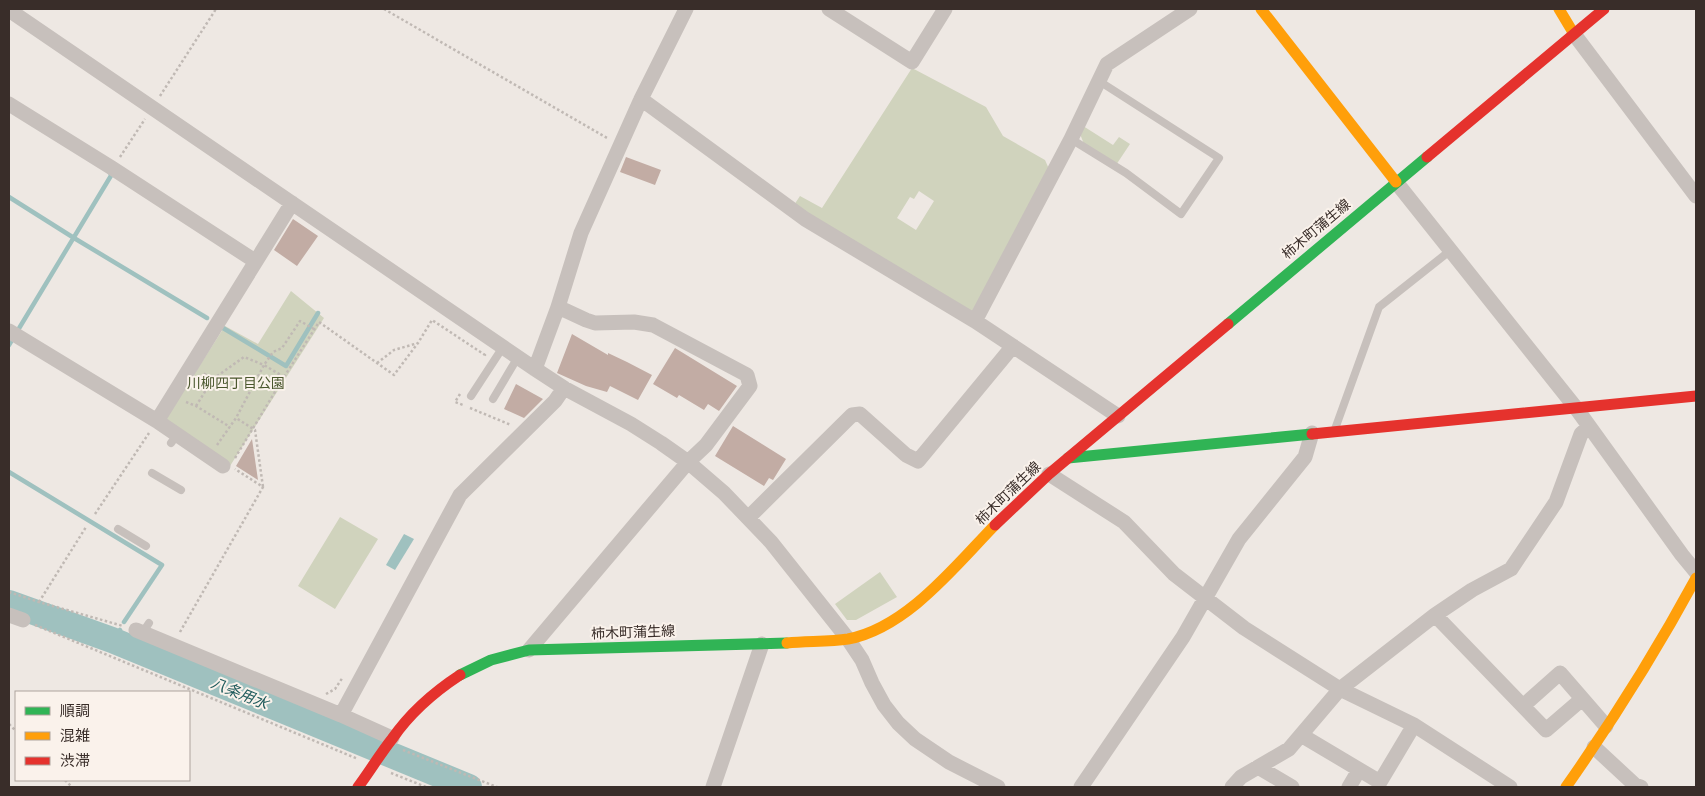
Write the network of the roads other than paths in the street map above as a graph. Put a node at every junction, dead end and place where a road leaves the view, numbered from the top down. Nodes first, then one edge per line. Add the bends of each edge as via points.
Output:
1 (686, 9) edge
2 (829, 9) edge
3 (944, 9) edge
4 (1190, 9) edge
5 (1261, 9) edge
6 (1559, 9) edge
7 (1604, 9) edge
8 (9, 10) edge
9 (1574, 34) junction
10 (1100, 81) junction
11 (641, 99) junction
12 (9, 104) edge
13 (1071, 138) junction
14 (1396, 182) junction
15 (1696, 196) edge
16 (292, 203) junction
17 (1451, 250) junction
18 (255, 261) junction
19 (558, 307) junction
20 (974, 321) junction
21 (9, 331) edge
22 (1013, 346) junction
23 (502, 347) junction
24 (518, 357) junction
25 (535, 369) junction
26 (564, 388) junction
27 (471, 396) dead end
28 (1696, 396) edge
29 (493, 399) dead end
30 (1576, 408) junction
31 (1118, 416) junction
32 (157, 421) junction
33 (1589, 427) junction
34 (1334, 431) junction
35 (1312, 433) junction
36 (1068, 458) junction
37 (688, 462) junction
38 (227, 466) road end
39 (152, 473) dead end
40 (1049, 474) junction
41 (181, 490) dead end
42 (749, 517) junction
43 (118, 529) dead end
44 (146, 546) dead end
45 (1696, 572) edge
46 (1696, 578) edge
47 (1206, 598) junction
48 (9, 615) edge
49 (1435, 615) junction
50 (24, 620) road end
51 (143, 628) road end
52 (848, 639) junction
53 (762, 644) junction
54 (529, 650) junction
55 (1340, 688) junction
56 (1582, 699) junction
57 (1523, 706) junction
58 (341, 715) junction
59 (1414, 725) junction
60 (1606, 726) junction
61 (1301, 735) junction
62 (390, 741) junction
63 (1594, 747) junction
64 (1258, 767) junction
65 (1359, 770) junction
66 (358, 787) edge
67 (713, 787) edge
68 (998, 787) edge
69 (1081, 787) edge
70 (1232, 787) edge
71 (1292, 787) edge
72 (1349, 787) edge
73 (1510, 787) edge
74 (1566, 787) edge
75 (1641, 787) edge

1 - 11 street
2 - 3 street via 912,62
4 - 10 street via 1107,64
5 - 14 main road
6 - 9 main road
7 - 9 main road, 柿木町蒲生線
8 - 16 street
9 - 14 main road, 柿木町蒲生線
9 - 15 street
10 - 13 street
10 - 13 lane via 1220,158 1181,214
11 - 19 street via 580,233
11 - 20 street via 805,219
12 - 18 street
13 - 20 street
14 - 17 street
14 - 31 main road, 柿木町蒲生線
16 - 18 street
16 - 23 street
17 - 30 street
17 - 34 lane via 1379,307
18 - 32 street
19 - 25 street
19 - 37 street via 595,323 653,325 747,375 750,386 706,445
20 - 22 street
21 - 32 street via 30,339
22 - 31 street
22 - 42 street via 918,461 906,455 860,414 852,415
23 - 24 street
23 - 27 lane
24 - 25 street
24 - 29 lane
25 - 26 street
26 - 37 street via 631,424
26 - 58 street via 555,401 460,495
28 - 30 main road
30 - 33 street
30 - 34 main road
31 - 36 main road, 柿木町蒲生線
32 - 38 street via 174,439
33 - 45 street
33 - 49 street via 1581,434 1556,502 1510,569
34 - 35 main road
35 - 36 main road
35 - 47 street via 1305,457 1239,539
36 - 40 main road, 柿木町蒲生線
37 - 42 street
37 - 54 street
39 - 41 lane
40 - 47 street via 1124,522 1174,574
40 - 52 main road, 柿木町蒲生線 via 922,600 873,632
42 - 52 street
43 - 44 lane
46 - 60 main road
47 - 55 street via 1244,628
47 - 69 street
48 - 50 street
49 - 55 street
49 - 57 street
51 - 58 street
52 - 53 main road, 柿木町蒲生線
52 - 68 street via 884,705 898,723 949,762
53 - 54 main road, 柿木町蒲生線
53 - 67 street
54 - 62 main road, 柿木町蒲生線 via 491,660 440,688
55 - 59 street
55 - 61 street
56 - 57 street via 1546,730
56 - 57 street via 1560,673
56 - 60 street
58 - 62 street
59 - 65 street via 1380,782
59 - 73 street
60 - 63 main road
61 - 64 street via 1289,749
61 - 65 street
62 - 66 main road, 柿木町蒲生線
63 - 74 main road
63 - 75 street
64 - 70 street
64 - 71 street
65 - 72 street

